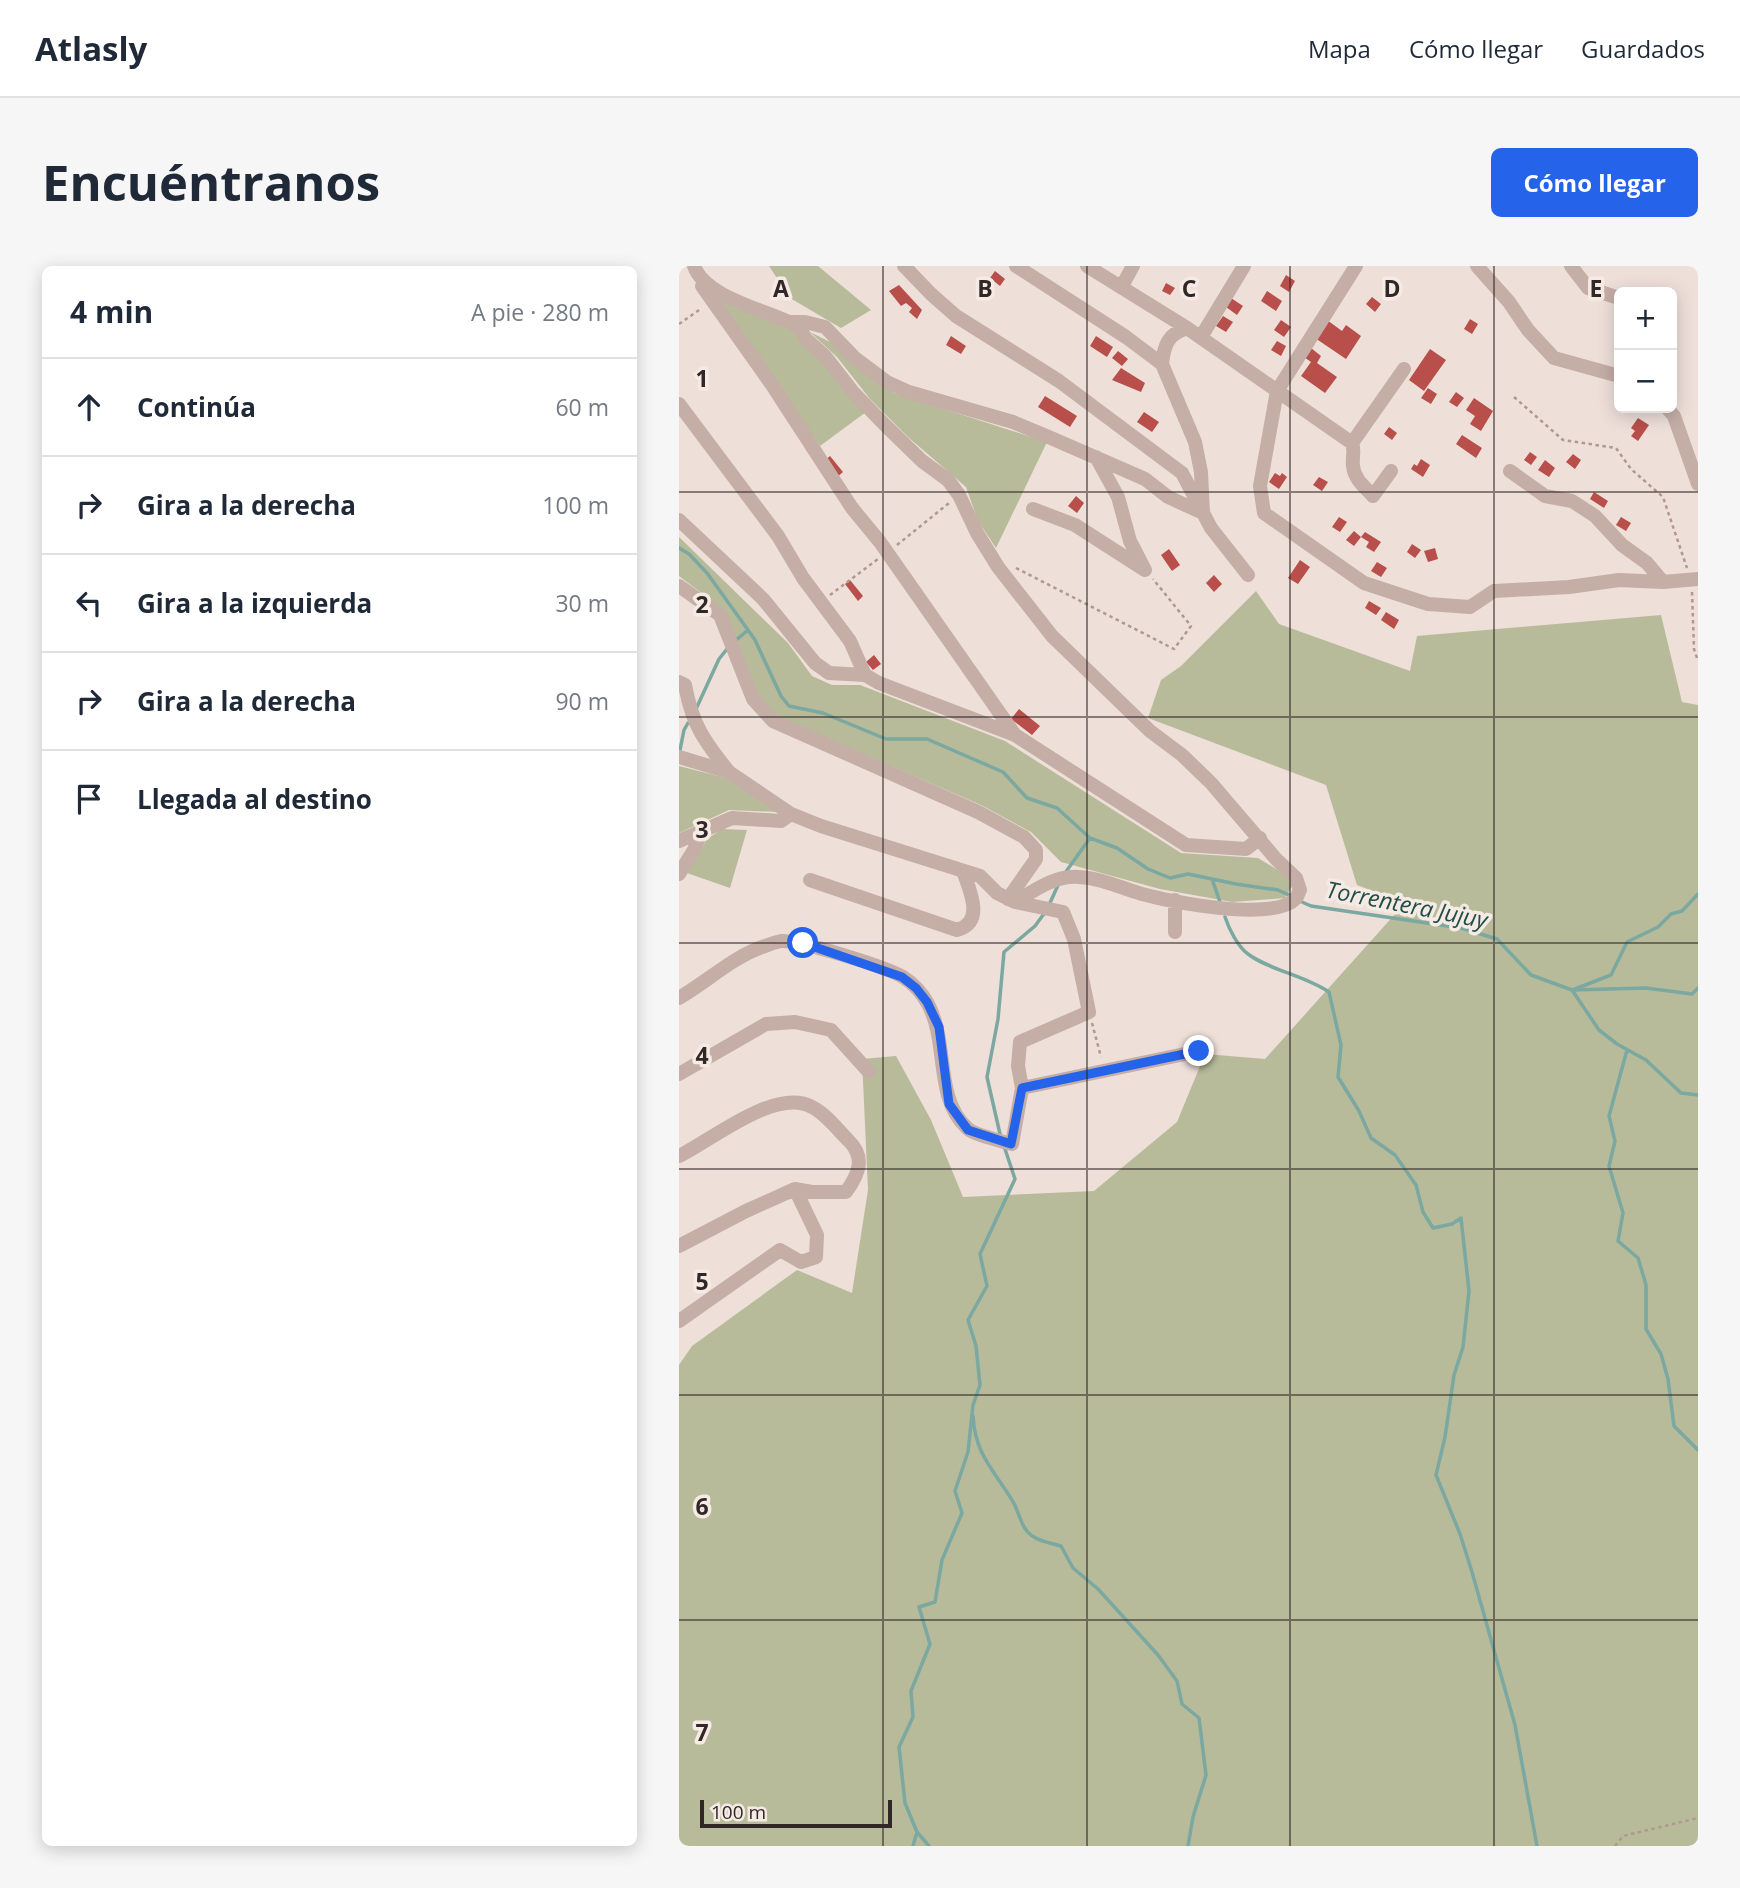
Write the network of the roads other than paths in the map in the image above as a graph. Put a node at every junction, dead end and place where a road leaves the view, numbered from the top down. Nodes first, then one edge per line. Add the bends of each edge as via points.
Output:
1 (904, 266) edge
2 (1016, 266) edge
3 (1087, 266) edge
4 (1133, 266) edge
5 (1244, 266) edge
6 (1356, 266) edge
7 (1477, 266) edge
8 (1571, 266) edge
9 (695, 269) edge
10 (1122, 286) junction
11 (1614, 296) edge
12 (791, 322) junction
13 (1187, 328) junction
14 (1201, 337) junction
15 (1162, 364) junction
16 (1404, 369) dead end
17 (1614, 375) edge
18 (1277, 391) junction
19 (679, 404) edge
20 (1671, 413) edge
21 (1352, 443) junction
22 (1096, 457) junction
23 (1391, 471) dead end
24 (1510, 471) dead end
25 (1698, 484) edge
26 (1033, 509) dead end
27 (1203, 513) junction
28 (679, 520) edge
29 (1248, 575) dead end
30 (1695, 580) edge
31 (1663, 582) junction
32 (679, 586) edge
33 (865, 675) junction
34 (679, 682) edge
35 (1016, 735) junction
36 (679, 757) edge
37 (729, 772) junction
38 (791, 814) junction
39 (702, 830) junction
40 (1260, 838) junction
41 (679, 841) edge
42 (963, 870) junction
43 (679, 874) edge
44 (810, 880) dead end
45 (1012, 900) junction
46 (1175, 900) junction
47 (1175, 932) dead end
48 (679, 998) edge
49 (1199, 1051) dead end
50 (869, 1072) dead end
51 (679, 1073) edge
52 (1022, 1088) junction
53 (679, 1156) edge
54 (795, 1189) junction
55 (679, 1246) edge
56 (679, 1321) edge

1 - 27 street via 956,316 1069,388 1182,473
2 - 15 street
3 - 10 street
4 - 10 street
5 - 14 street
6 - 18 street
7 - 17 street via 1555,358
8 - 11 street via 1588,288
9 - 12 street via 712,290
9 - 35 street via 703,290 852,508
10 - 13 street
12 - 22 street via 825,327 887,383 1013,422
12 - 40 street via 885,425 948,481 998,567 1052,636 1150,731 1182,755
13 - 14 street
13 - 15 street via 1169,338
14 - 18 street
15 - 27 street via 1195,442
16 - 21 street
18 - 21 street
18 - 31 street via 1261,486 1264,513 1364,583 1428,604 1470,607 1494,591 1619,580
19 - 33 street via 778,536 850,641
20 - 25 street
21 - 23 street via 1355,477 1373,496
22 - 26 street via 1118,497 1130,541 1145,570 1075,525
22 - 27 street
24 - 31 street via 1545,496 1572,501 1595,516
27 - 29 street
28 - 33 street via 763,599 815,663 829,673
30 - 31 street
32 - 45 street via 720,615 753,699 773,722 978,812 1024,837 1036,850 1036,859
33 - 35 street
34 - 37 street via 685,685 689,709 703,739
35 - 40 street via 1186,845 1246,849
36 - 37 street
37 - 38 street
38 - 39 street via 781,821 731,818
38 - 42 street
39 - 41 street
39 - 43 street
40 - 46 street via 1296,877 1300,890 1295,900 1281,906 1224,910
42 - 44 street via 974,913 970,922 957,930
42 - 45 street via 980,876
45 - 46 street via 1062,878 1079,877
45 - 52 street via 1063,912 1074,939 1089,1012 1020,1042
46 - 47 street
48 - 52 street via 763,946 780,941 803,943 902,977 927,1002 939,1027 949,1104 968,1130 1011,1144
49 - 52 street
50 - 51 street via 831,1030 795,1022 766,1024
53 - 54 street via 768,1106 811,1106 855,1147 860,1159 857,1176 846,1192
54 - 55 street
54 - 56 street via 817,1235 816,1257 801,1262 780,1250

